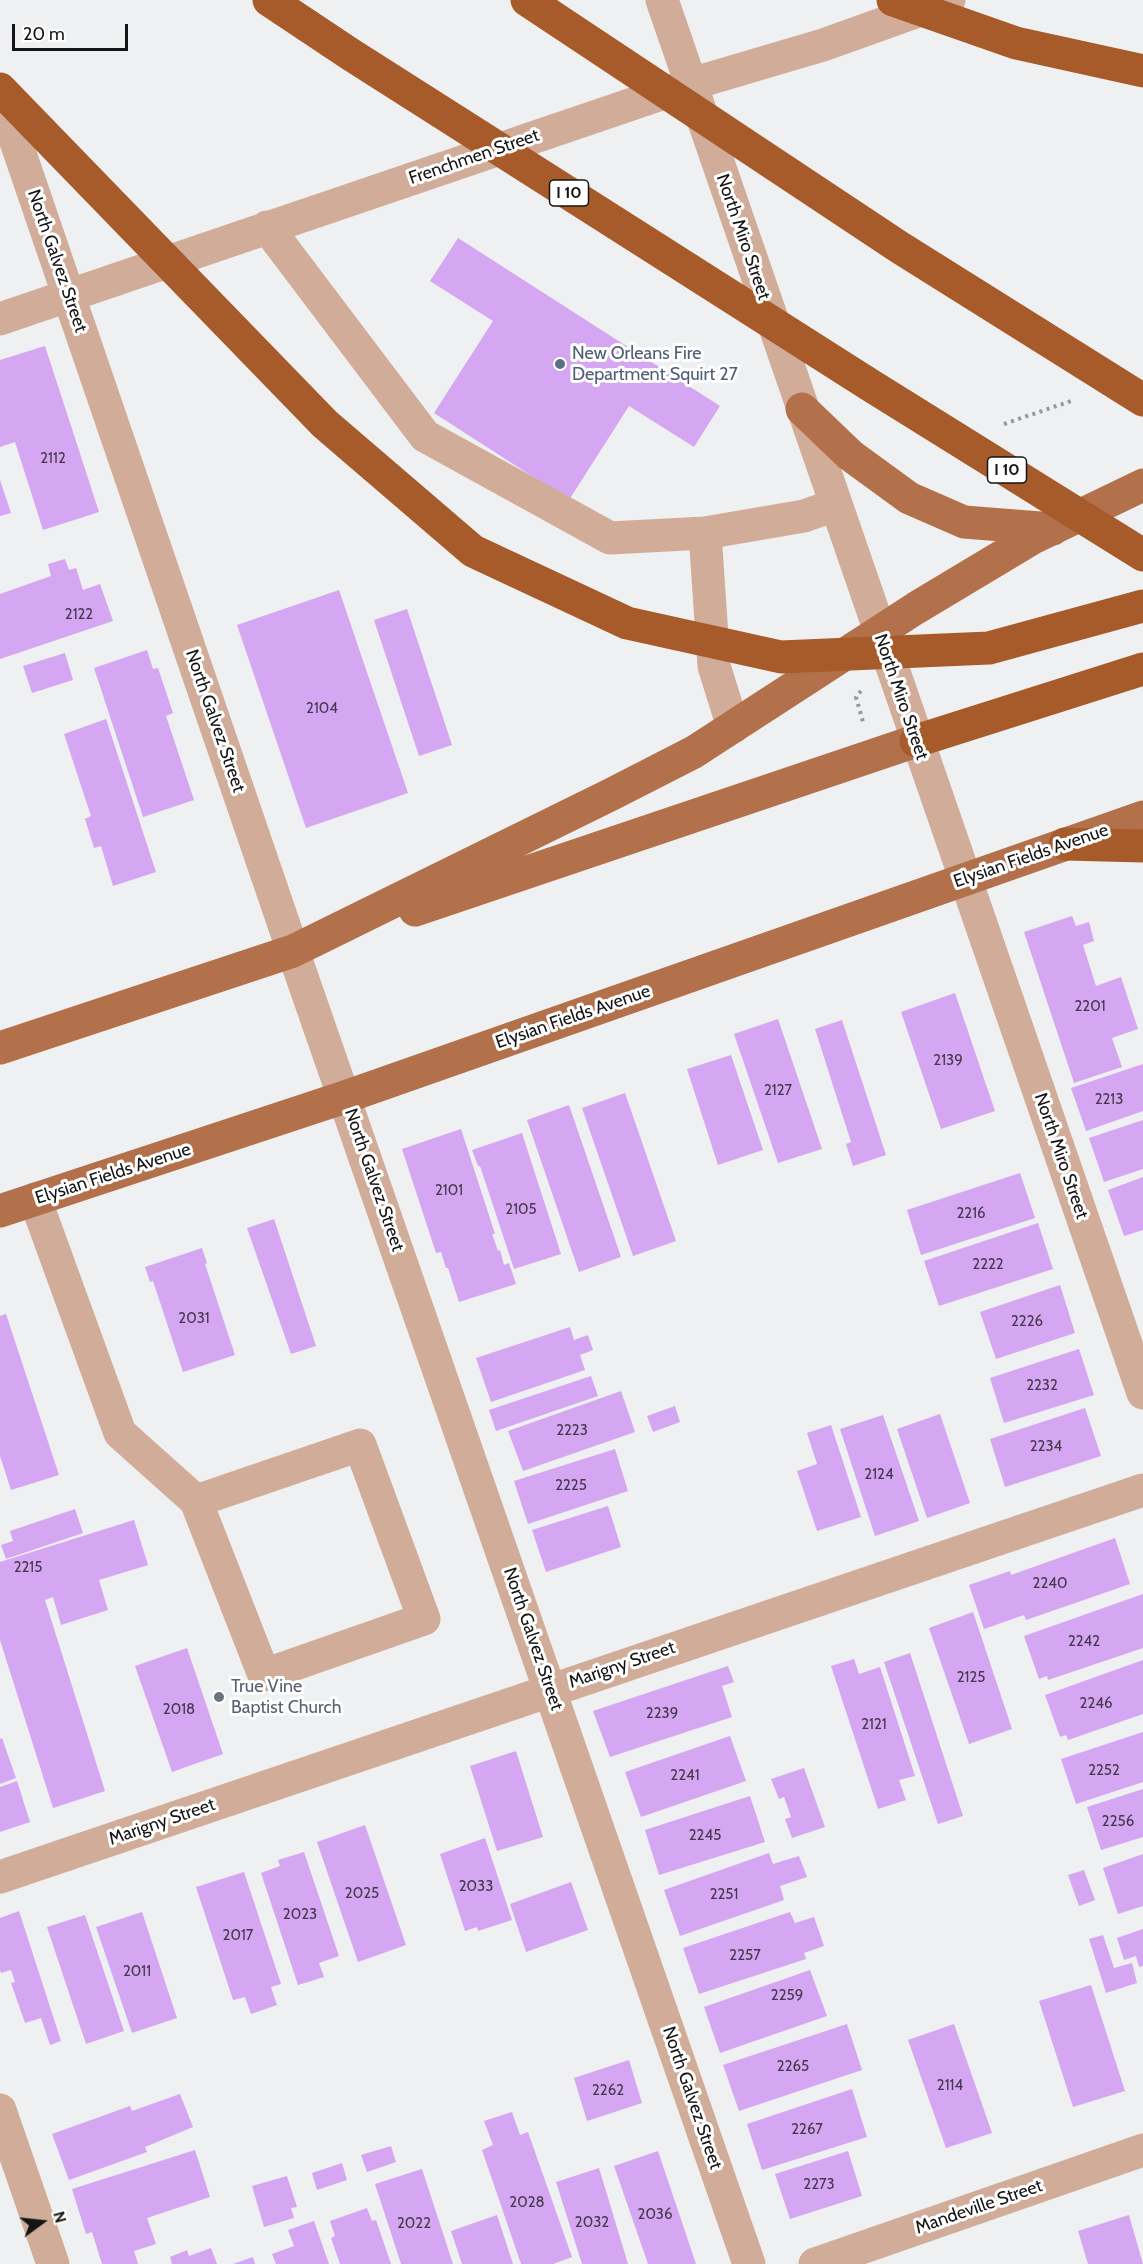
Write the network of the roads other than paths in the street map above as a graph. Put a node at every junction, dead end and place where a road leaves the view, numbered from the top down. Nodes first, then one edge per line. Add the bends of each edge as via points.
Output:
1 (269, 0) edge
2 (527, 0) edge
3 (662, 0) edge
4 (893, 0) edge
5 (949, 0) edge
6 (1143, 71) edge
7 (691, 84) junction
8 (0, 89) edge
9 (0, 95) edge
10 (267, 227) junction
11 (68, 294) junction
12 (0, 319) edge
13 (1143, 400) edge
14 (802, 410) junction
15 (1143, 485) edge
16 (835, 505) junction
17 (1053, 529) junction
18 (705, 533) junction
19 (1143, 555) edge
20 (1143, 606) edge
21 (880, 633) junction
22 (1143, 669) edge
23 (733, 727) junction
24 (916, 741) junction
25 (1143, 817) edge
26 (1065, 844) junction
27 (1143, 846) edge
28 (965, 879) junction
29 (294, 951) junction
30 (0, 1048) edge
31 (345, 1097) junction
32 (35, 1199) junction
33 (0, 1211) edge
34 (1143, 1393) edge
35 (1143, 1490) edge
36 (196, 1501) junction
37 (551, 1690) junction
38 (0, 1877) edge
39 (0, 2110) edge
40 (1143, 2150) edge
41 (53, 2264) edge
42 (749, 2264) edge
43 (815, 2264) edge

1 - 19 highway, I 10, bridge via 860,379
2 - 13 highway, bridge via 899,247
3 - 7 street, North Miro Street
4 - 6 highway, bridge via 1016,43
5 - 7 street, Frenchmen Street via 823,45
7 - 10 street, Frenchmen Street
7 - 14 street, North Miro Street
8 - 20 highway, bridge via 325,424 473,550 627,623 781,657 989,648
9 - 11 street, North Galvez Street
10 - 11 street, Frenchmen Street
10 - 18 street via 425,436 610,538
11 - 12 street, Frenchmen Street
11 - 29 street, North Galvez Street
14 - 16 street, North Miro Street
14 - 17 main road via 850,455 909,498 964,522
15 - 17 main road
16 - 18 street via 804,516
16 - 21 street, North Miro Street
17 - 21 main road
18 - 23 street via 714,666
21 - 23 main road
21 - 24 street, North Miro Street
22 - 24 highway
23 - 29 main road via 612,794
24 - 28 street, North Miro Street
24 - 29 main road
25 - 26 main road, Elysian Fields Avenue
26 - 27 highway
26 - 28 main road, Elysian Fields Avenue
28 - 31 main road, Elysian Fields Avenue
28 - 34 street, North Miro Street
29 - 30 main road
29 - 31 street, North Galvez Street
31 - 32 main road, Elysian Fields Avenue
31 - 37 street, North Galvez Street
32 - 33 main road, Elysian Fields Avenue
32 - 36 street via 120,1434
35 - 37 street, Marigny Street
36 - 36 street via 264,1675 424,1619 360,1445
37 - 38 street, Marigny Street
37 - 42 street, North Galvez Street
39 - 41 street
40 - 43 street, Mandeville Street

